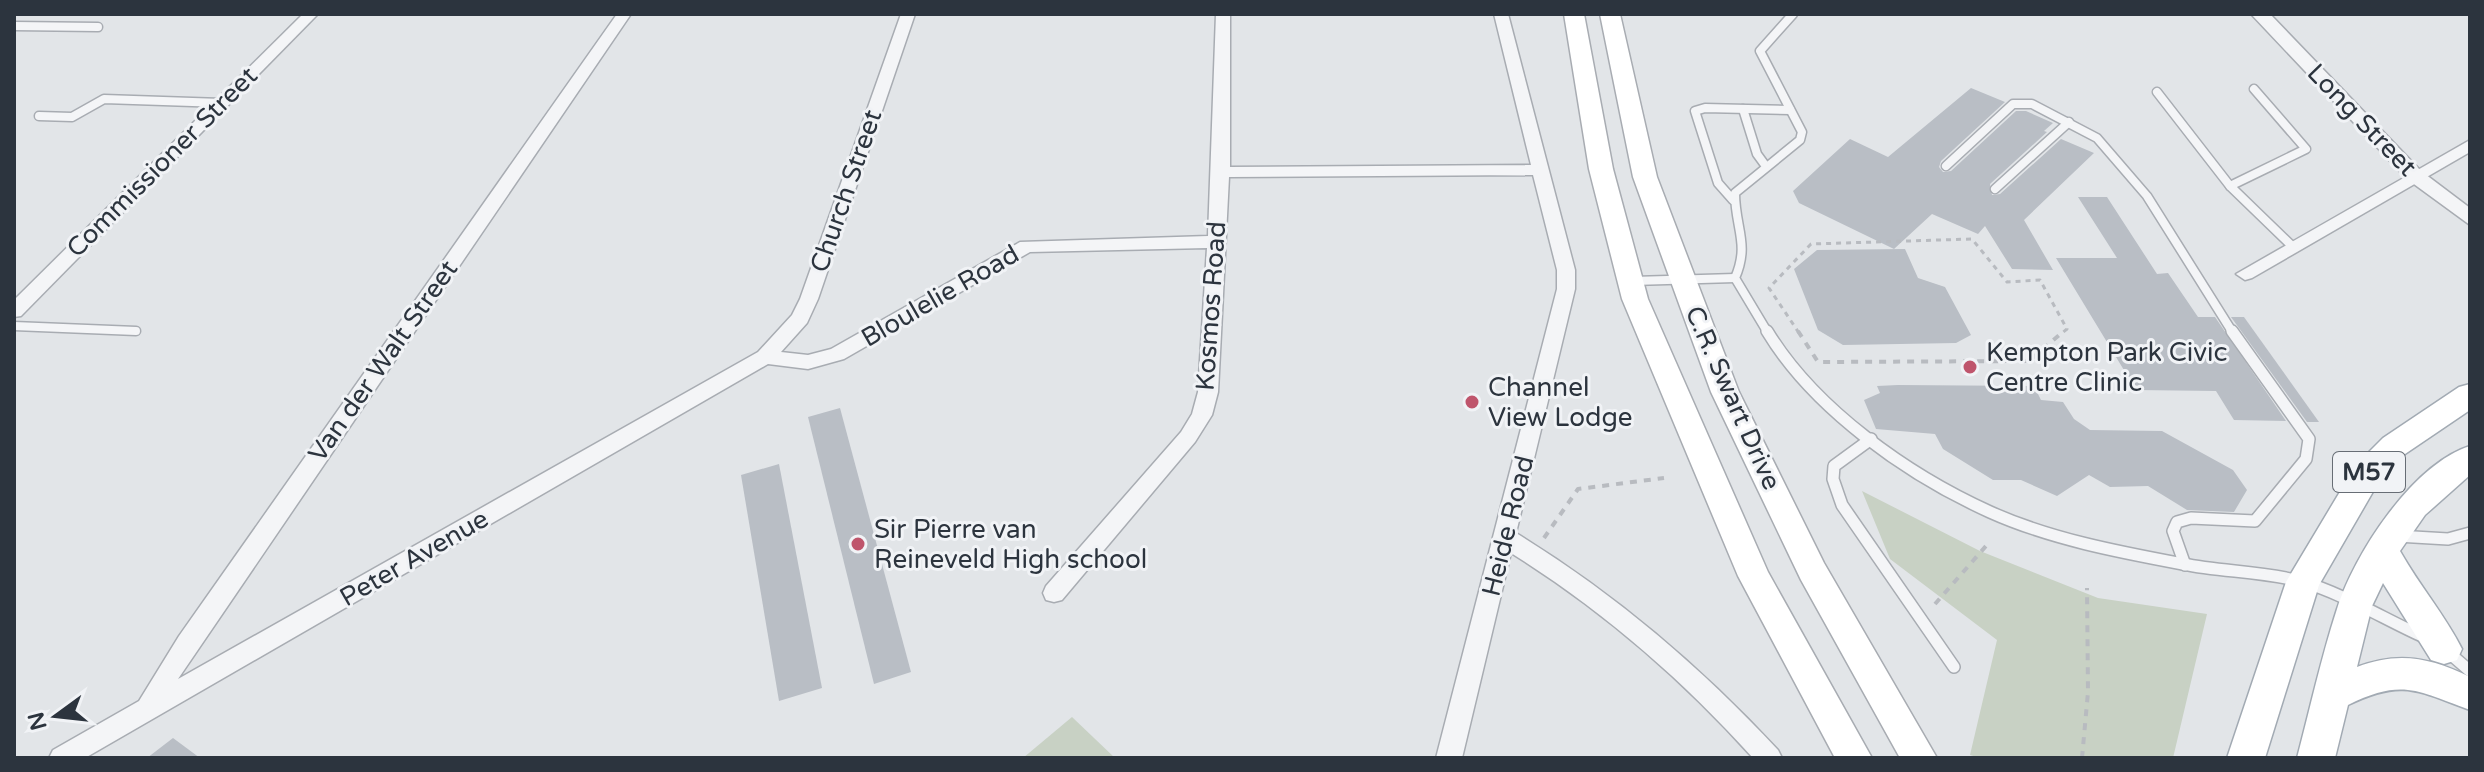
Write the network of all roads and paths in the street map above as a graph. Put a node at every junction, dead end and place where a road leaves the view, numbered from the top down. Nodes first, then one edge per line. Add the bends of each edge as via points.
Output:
1 (311, 14) edge
2 (624, 14) edge
3 (908, 14) edge
4 (1223, 14) edge
5 (1501, 14) edge
6 (1574, 14) edge
7 (1610, 14) edge
8 (1793, 14) edge
9 (2260, 14) edge
10 (14, 26) edge
11 (98, 27) dead end
12 (2254, 89) dead end
13 (2157, 92) dead end
14 (222, 103) junction
15 (1743, 109) junction
16 (1790, 110) junction
17 (39, 116) dead end
18 (2069, 122) junction
19 (2470, 145) edge
20 (1765, 165) junction
21 (1946, 166) dead end
22 (1541, 170) junction
23 (1221, 172) junction
24 (2414, 175) junction
25 (2230, 186) junction
26 (1995, 189) dead end
27 (1733, 200) junction
28 (2470, 218) edge
29 (1214, 242) junction
30 (2291, 245) junction
31 (2245, 274) dead end
32 (1682, 278) junction
33 (1735, 278) junction
34 (1631, 282) junction
35 (1783, 309) joint
36 (14, 311) edge
37 (14, 326) edge
38 (136, 331) dead end
39 (765, 357) junction
40 (2470, 395) edge
41 (1871, 439) junction
42 (2470, 458) edge
43 (1664, 478) dead end
44 (2470, 533) edge
45 (1506, 538) junction
46 (2387, 543) junction
47 (1986, 546) dead end
48 (1534, 554) junction
49 (2185, 565) junction
50 (2303, 582) junction
51 (2087, 588) dead end
52 (1054, 593) dead end
53 (1935, 604) dead end
54 (2355, 606) junction
55 (2457, 660) edge
56 (1954, 667) dead end
57 (2334, 694) junction
58 (2470, 694) edge
59 (147, 710) junction
60 (62, 758) edge
61 (1449, 758) edge
62 (1769, 758) edge
63 (1854, 758) edge
64 (1919, 758) edge
65 (2082, 758) edge
66 (2246, 758) edge
67 (2316, 758) edge

1 - 14 street, Commissioner Street
2 - 59 street, Van der Walt Street via 196,630
3 - 39 street, Church Street via 809,299 800,318
4 - 23 street, Kosmos Road
5 - 22 street, Heide Road
6 - 34 main road, C.R. Swart Drive via 1601,169
7 - 32 main road, C.R. Swart Drive via 1645,177
8 - 16 lane via 1760,51
9 - 24 street, Long Street
10 - 11 lane
12 - 25 lane via 2306,149
13 - 25 lane
14 - 17 lane via 104,99 72,117
14 - 36 street, Commissioner Street
15 - 16 lane
15 - 20 lane
15 - 27 lane via 1695,111 1718,183
16 - 20 lane via 1802,140
18 - 21 lane via 2032,104 2013,104
18 - 26 lane
18 - 49 lane via 2097,138 2147,196 2225,322 2309,439 2306,459 2255,521 2177,522 2173,531
19 - 24 street
20 - 27 lane via 1741,185
22 - 23 street
22 - 45 street, Heide Road via 1566,289
23 - 29 street, Kosmos Road
24 - 28 street, Long Street
24 - 30 street
25 - 30 lane
27 - 33 lane via 1745,256
29 - 39 street, Bloulelie Road via 1026,246 837,354 808,362
29 - 52 street, Kosmos Road via 1208,392 1202,415
30 - 31 street
32 - 33 lane
32 - 34 lane
32 - 64 main road, C.R. Swart Drive via 1725,392 1812,571
33 - 41 lane via 1803,382
34 - 63 main road, C.R. Swart Drive via 1754,576
35 - 35 path via 1818,362 2029,361 2067,329 2040,280 2007,282 1972,239 1811,244 1769,288
37 - 38 lane
39 - 59 street, Peter Avenue
40 - 50 main road, M57 via 2394,446 2367,474
41 - 49 lane via 1990,512 2065,538
41 - 56 lane via 1834,466 1842,505
42 - 46 main road, M57 via 2432,485
43 - 48 path via 1578,489
44 - 46 lane
45 - 48 street
45 - 61 street, Heide Road
46 - 54 main road, M57
46 - 55 main road via 2408,597
47 - 53 path
48 - 62 street via 1703,687
49 - 50 lane
50 - 54 lane
50 - 66 main road, M57
51 - 65 path via 2088,692
54 - 55 lane
54 - 57 main road, M57
57 - 58 main road via 2376,673 2399,670
57 - 67 main road, M57
59 - 60 street, Peter Avenue

